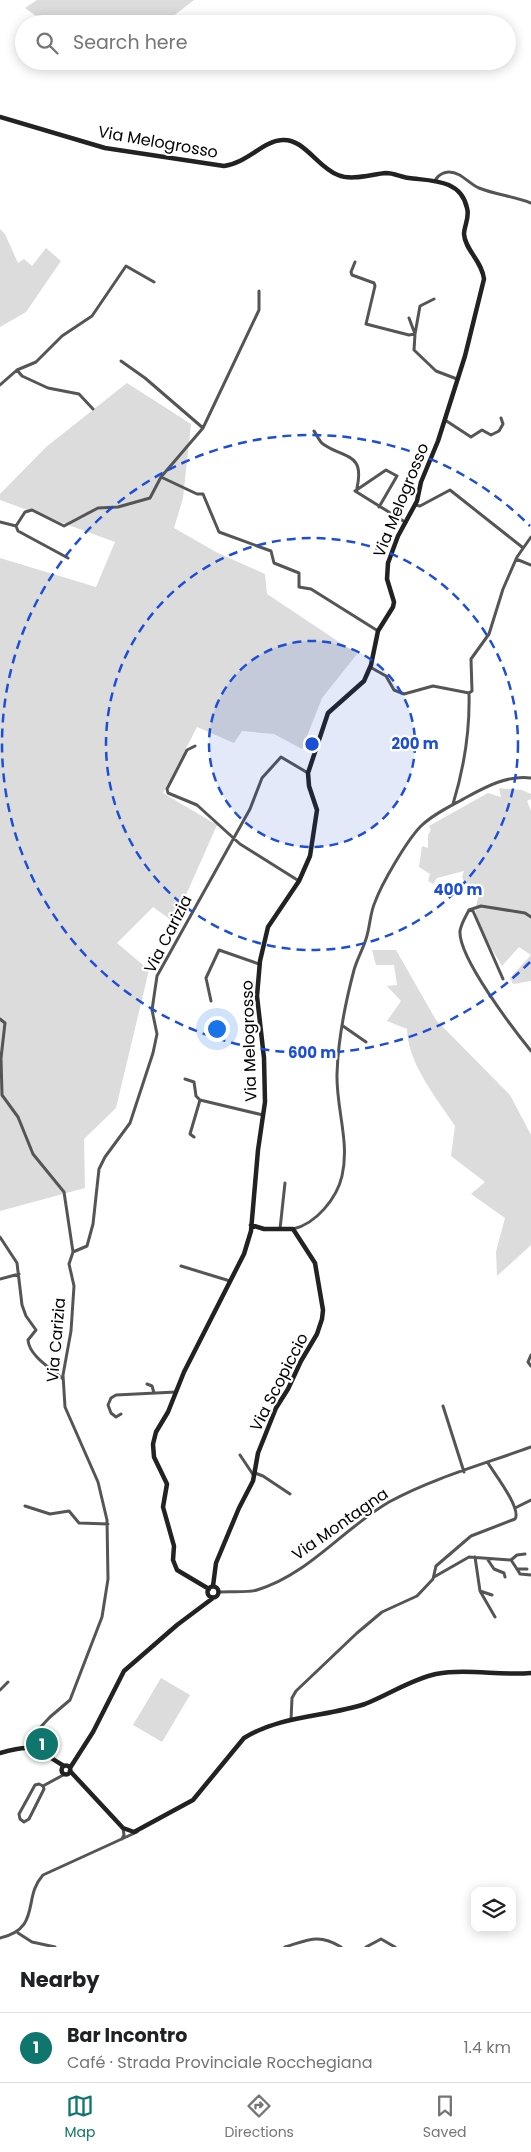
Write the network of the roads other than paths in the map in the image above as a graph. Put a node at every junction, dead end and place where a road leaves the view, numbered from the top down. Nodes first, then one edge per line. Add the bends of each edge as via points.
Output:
1 (0, 117) edge
2 (436, 179) junction
3 (531, 203) edge
4 (355, 262) dead end
5 (154, 282) dead end
6 (259, 290) dead end
7 (434, 299) dead end
8 (409, 318) dead end
9 (415, 334) junction
10 (121, 361) dead end
11 (17, 370) junction
12 (457, 379) junction
13 (0, 386) edge
14 (93, 409) dead end
15 (501, 418) dead end
16 (445, 420) junction
17 (202, 428) junction
18 (314, 431) dead end
19 (161, 477) junction
20 (357, 488) junction
21 (415, 506) junction
22 (379, 507) junction
23 (0, 522) edge
24 (405, 522) junction
25 (16, 526) junction
26 (531, 537) edge
27 (522, 547) junction
28 (68, 558) dead end
29 (516, 559) junction
30 (531, 565) edge
31 (378, 631) junction
32 (370, 667) junction
33 (468, 693) junction
34 (195, 746) dead end
35 (308, 772) junction
36 (531, 778) edge
37 (453, 805) junction
38 (233, 839) junction
39 (299, 881) junction
40 (469, 910) junction
41 (531, 918) edge
42 (259, 964) junction
43 (503, 978) dead end
44 (211, 1000) dead end
45 (0, 1019) edge
46 (343, 1026) junction
47 (366, 1042) dead end
48 (531, 1051) edge
49 (185, 1079) dead end
50 (200, 1100) junction
51 (263, 1116) junction
52 (194, 1137) dead end
53 (285, 1183) dead end
54 (252, 1225) junction
55 (293, 1229) junction
56 (280, 1230) junction
57 (0, 1237) edge
58 (72, 1252) junction
59 (181, 1266) dead end
60 (19, 1274) junction
61 (0, 1279) edge
62 (230, 1281) junction
63 (531, 1355) edge
64 (531, 1366) edge
65 (64, 1380) junction
66 (147, 1384) dead end
67 (177, 1392) junction
68 (154, 1393) junction
69 (444, 1406) dead end
70 (121, 1414) dead end
71 (531, 1447) edge
72 (240, 1455) dead end
73 (488, 1463) junction
74 (464, 1472) junction
75 (254, 1474) junction
76 (290, 1494) dead end
77 (531, 1500) edge
78 (25, 1506) dead end
79 (515, 1508) junction
80 (108, 1524) junction
81 (525, 1554) dead end
82 (475, 1557) junction
83 (488, 1560) junction
84 (511, 1560) junction
85 (517, 1568) junction
86 (526, 1569) dead end
87 (531, 1575) edge
88 (434, 1577) junction
89 (506, 1577) dead end
90 (211, 1588) junction
91 (480, 1591) junction
92 (219, 1592) junction
93 (492, 1595) dead end
94 (213, 1598) junction
95 (495, 1617) dead end
96 (531, 1673) edge
97 (8, 1682) dead end
98 (0, 1690) edge
99 (291, 1720) junction
100 (31, 1747) junction
101 (0, 1752) edge
102 (66, 1770) junction
103 (43, 1786) junction
104 (123, 1828) junction
105 (137, 1831) junction
106 (129, 1832) junction
107 (127, 1838) junction
108 (122, 1840) junction
109 (18, 1933) junction
110 (0, 1938) edge
111 (55, 1947) edge
112 (285, 1947) edge
113 (341, 1947) edge
114 (366, 1947) edge
115 (395, 1947) edge

1 - 2 street, Via Melogrosso via 104,148 224,166 236,165 278,140 288,139 326,170 340,177 389,173 408,178
2 - 3 street via 447,172 456,173 476,188 515,196
2 - 12 street, Via Melogrosso via 459,193 467,208 464,234 483,270 484,279
4 - 9 street via 352,275 375,286 366,324
5 - 11 street via 126,266 92,316 62,336 36,362
6 - 17 street via 259,310
7 - 9 street via 420,306
8 - 9 street
9 - 12 street via 414,350 436,372
10 - 17 street
11 - 13 street
11 - 14 street via 22,376 48,388 79,394
12 - 16 street, Via Melogrosso
15 - 16 street via 503,424 499,431 492,434 482,430 472,438
16 - 21 street, Via Melogrosso
17 - 19 street
18 - 20 street via 321,443 347,454 358,467
19 - 25 street via 150,498 118,507 98,508 64,526 32,510 25,512
19 - 31 street via 203,494 220,532 271,551 274,563 299,573 299,586 311,589
20 - 22 street via 355,490
20 - 22 street via 386,470 397,476
21 - 24 street, Via Melogrosso
21 - 27 street via 450,490
22 - 24 street
23 - 25 street
24 - 31 street, Via Melogrosso via 388,563 387,580 393,607
25 - 28 street via 18,531
26 - 27 street
27 - 29 street
29 - 30 street
29 - 33 street via 489,634 471,659 472,691
31 - 32 street, Via Melogrosso
32 - 33 street via 386,676 394,690 404,694 433,686
32 - 35 street, Via Melogrosso via 356,690 328,713
33 - 37 street via 466,744
34 - 38 street via 187,750 166,789 168,793 197,805
35 - 38 street, Via Carizia via 281,757 262,778 250,810
35 - 39 street, Via Melogrosso via 317,810 310,856
36 - 37 street via 517,776 496,783
37 - 46 street via 418,829 374,902 354,970
38 - 39 street
38 - 58 street, Via Carizia via 157,976 152,1010 157,1034 153,1053 130,1123 100,1169 87,1246
39 - 42 street, Via Melogrosso via 268,927
40 - 41 street via 481,906
40 - 43 street via 473,912
40 - 48 street via 460,930 464,950 489,993
42 - 44 street via 219,950 206,978
42 - 51 street, Via Melogrosso via 257,996 264,1058
45 - 58 street via 5,1023 1,1058 2,1095 18,1117 33,1154 64,1192
46 - 47 street
46 - 55 street via 337,1075 345,1143 342,1174 338,1188 320,1213
49 - 50 street via 194,1082 196,1096
50 - 51 street
50 - 52 street via 190,1134
51 - 54 street, Via Melogrosso
53 - 56 street
54 - 56 street
54 - 62 street, Via Melogrosso via 248,1243
55 - 56 street
55 - 75 street, Via Scopiccio via 315,1263 322,1319 276,1408 258,1453
57 - 60 street via 17,1264
58 - 65 street, Via Carizia via 69,1264 74,1286
59 - 62 street
60 - 61 street
60 - 65 street via 22,1305 36,1330 28,1340 29,1346
62 - 67 street, Via Melogrosso
63 - 64 street via 528,1362
65 - 80 street, Via Carizia via 65,1407 98,1482
66 - 68 street via 152,1386
67 - 68 street
67 - 90 street, Via Melogrosso via 156,1432 154,1456 167,1484 163,1507 177,1570
68 - 70 street via 127,1397 116,1394 108,1405 116,1417
69 - 74 street
71 - 73 street, Via Montagna
72 - 75 street
73 - 74 street, Via Montagna
73 - 79 street
74 - 92 street, Via Montagna via 388,1503 278,1582 256,1591
75 - 76 street via 264,1476
75 - 90 street, Via Scopiccio via 216,1563
77 - 79 street
78 - 80 street via 50,1514 69,1511 79,1523
79 - 88 street via 518,1516 515,1519 470,1536 436,1566
80 - 100 street, Via Carizia via 108,1579 102,1616 70,1700 36,1732
81 - 84 street
82 - 83 street
82 - 88 street via 469,1557
82 - 91 street
83 - 84 street
83 - 89 street
84 - 85 street
85 - 86 street
85 - 87 street via 520,1574
88 - 99 street via 417,1596 382,1612 356,1633 296,1691 292,1698
90 - 92 street, Via Melogrosso
90 - 94 street via 209,1595
91 - 93 street
91 - 95 street
92 - 94 street
94 - 102 street via 124,1670 93,1732
96 - 99 street via 511,1675 476,1670 435,1674 364,1704
97 - 98 street
99 - 105 street via 244,1738 193,1800
100 - 101 street
100 - 102 street
102 - 103 street
102 - 104 street
103 - 103 street via 34,1785 19,1814 20,1820 29,1819
104 - 106 street
104 - 108 street
105 - 106 street
105 - 107 street
106 - 107 street
107 - 108 street
108 - 109 street via 43,1875 38,1880 31,1907
109 - 110 street
109 - 111 street via 32,1942
112 - 113 street via 316,1938 329,1940
114 - 115 street via 381,1939

